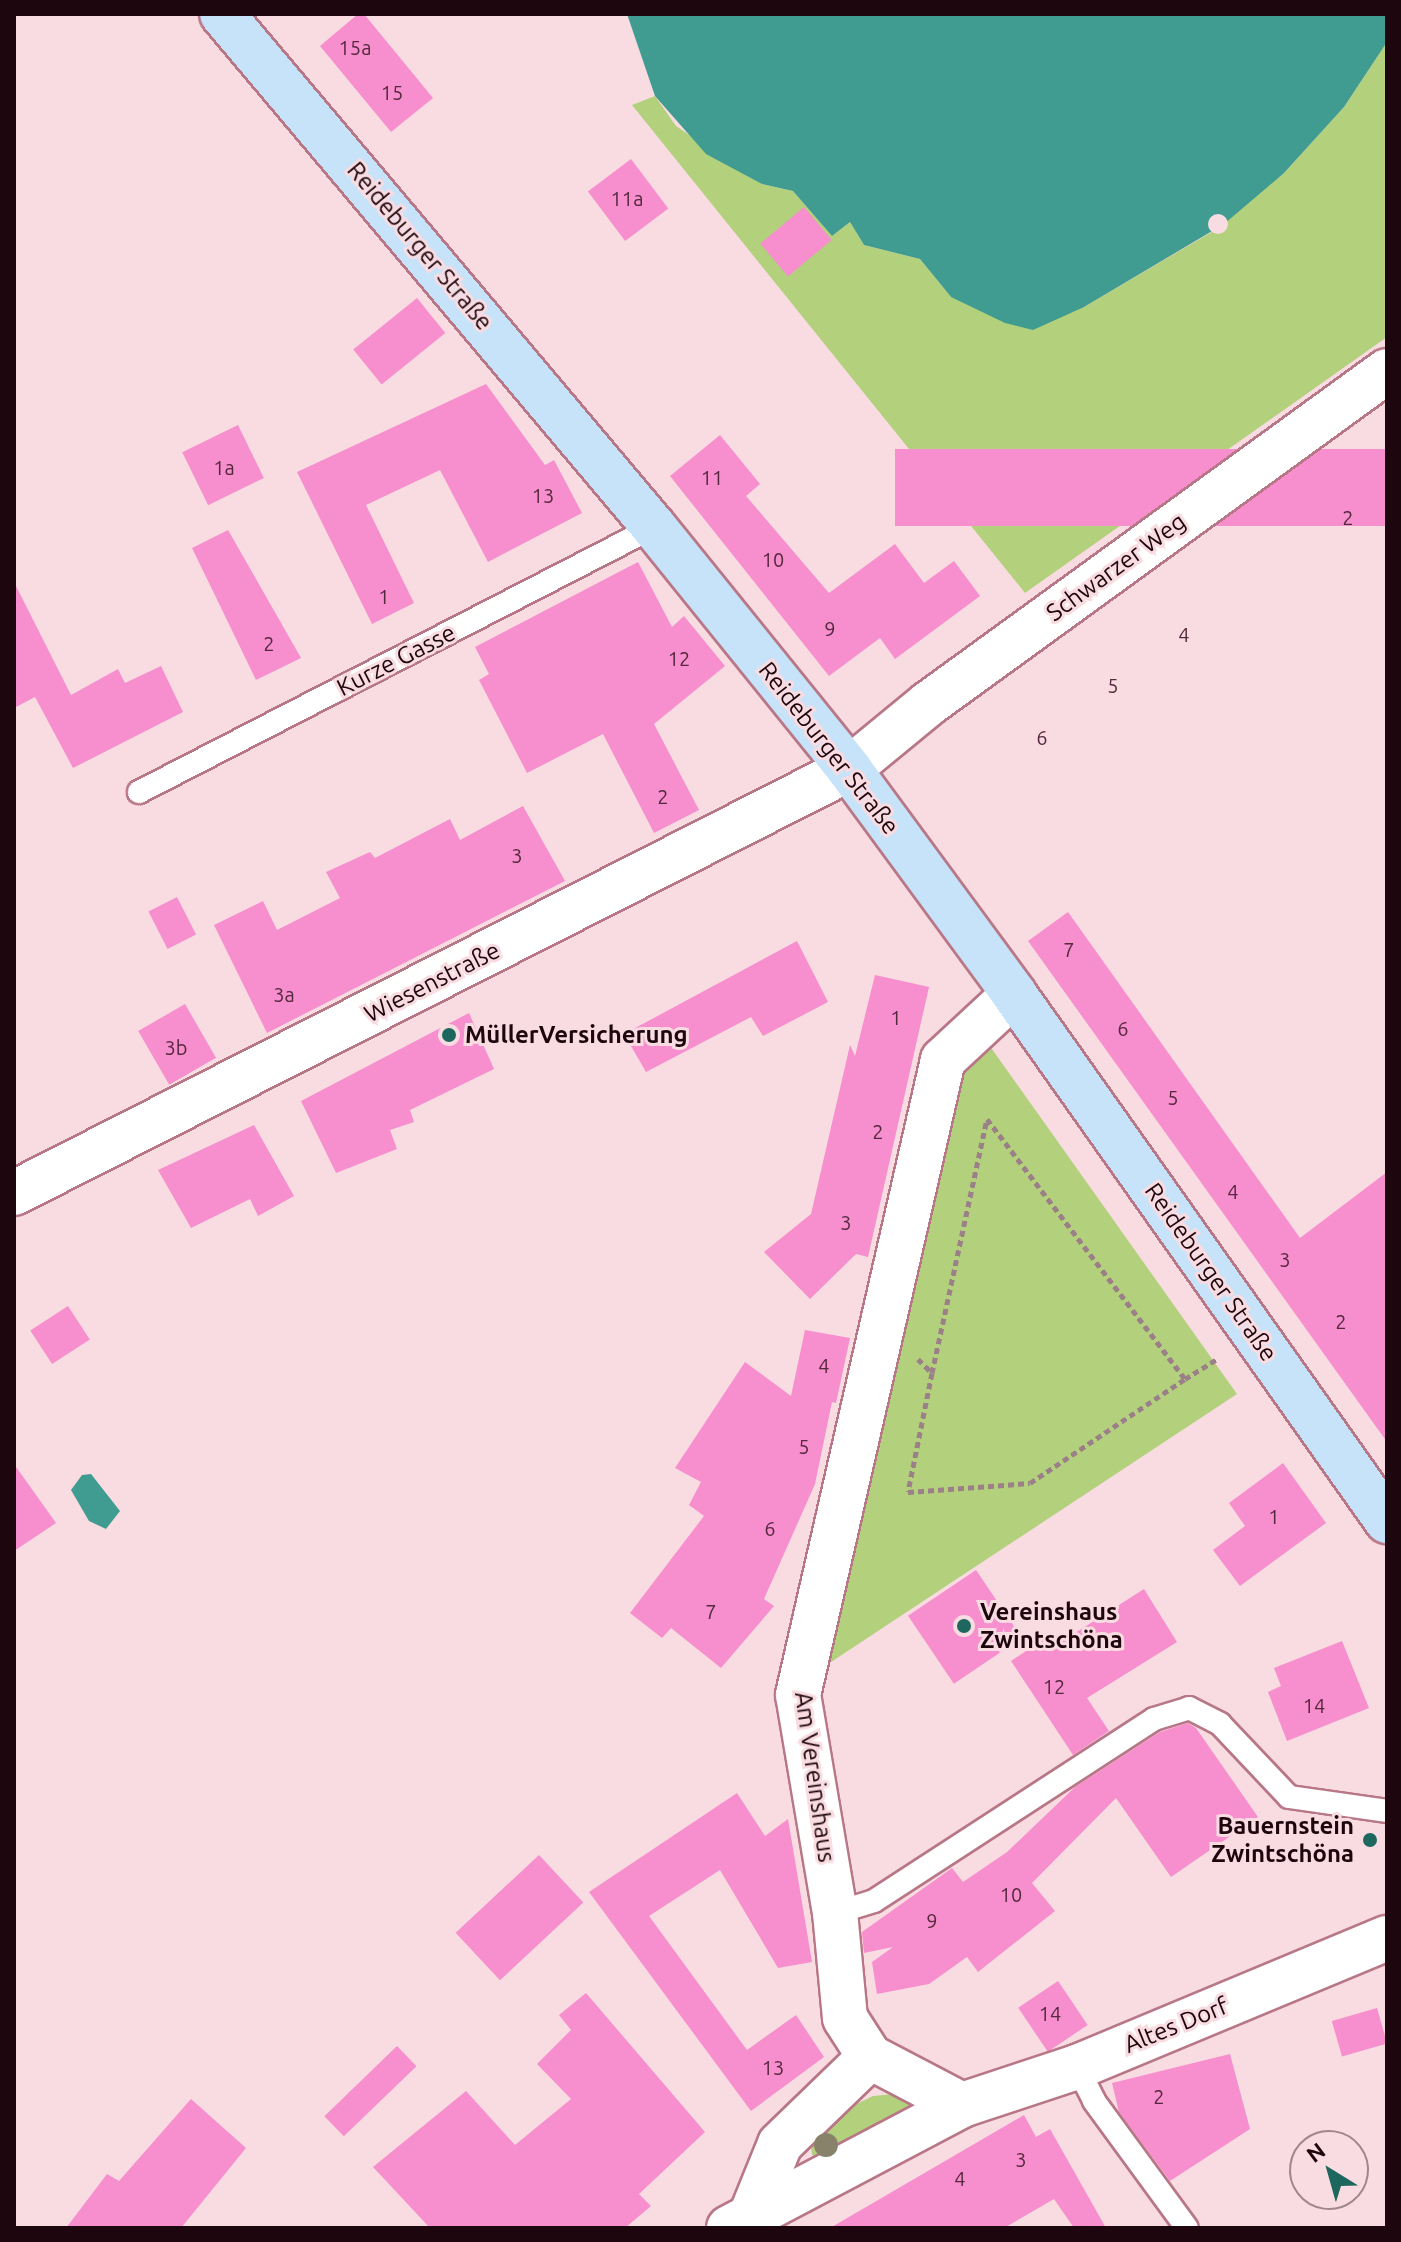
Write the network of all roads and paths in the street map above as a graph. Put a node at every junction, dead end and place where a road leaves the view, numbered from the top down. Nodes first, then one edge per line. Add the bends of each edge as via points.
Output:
1 (222, 14) edge
2 (1387, 371) edge
3 (654, 527) junction
4 (849, 769) junction
5 (139, 792) dead end
6 (1014, 994) junction
7 (14, 1193) edge
8 (882, 1321) junction
9 (1255, 1334) junction
10 (932, 1373) junction
11 (1185, 1379) junction
12 (1387, 1521) edge
13 (1387, 1811) edge
14 (835, 1913) junction
15 (1387, 1938) edge
16 (870, 2057) junction
17 (1077, 2067) junction
18 (962, 2105) junction
19 (740, 2220) edge
20 (1187, 2228) edge

1 - 3 main road, Reideburger Straße
2 - 4 street, Schwarzer Weg via 928,704
3 - 4 main road, Reideburger Straße
3 - 5 lane, Kurze Gasse
4 - 6 main road, Reideburger Straße
4 - 7 street, Wiesenstraße
6 - 8 street, Am Vereinshaus via 943,1060
6 - 9 main road, Reideburger Straße
8 - 10 path
8 - 14 street, Am Vereinshaus via 798,1695
9 - 11 path
9 - 12 main road, Reideburger Straße
10 - 11 path via 908,1492 1030,1483
10 - 11 path via 987,1119
13 - 14 lane via 1289,1797 1220,1724 1189,1708 1154,1719 874,1901
14 - 16 street via 845,2018
15 - 17 street, Altes Dorf
16 - 18 street
16 - 19 street, Altes Dorf via 780,2144
17 - 18 street, Altes Dorf
17 - 20 lane via 1094,2101
18 - 19 street, Altes Dorf

